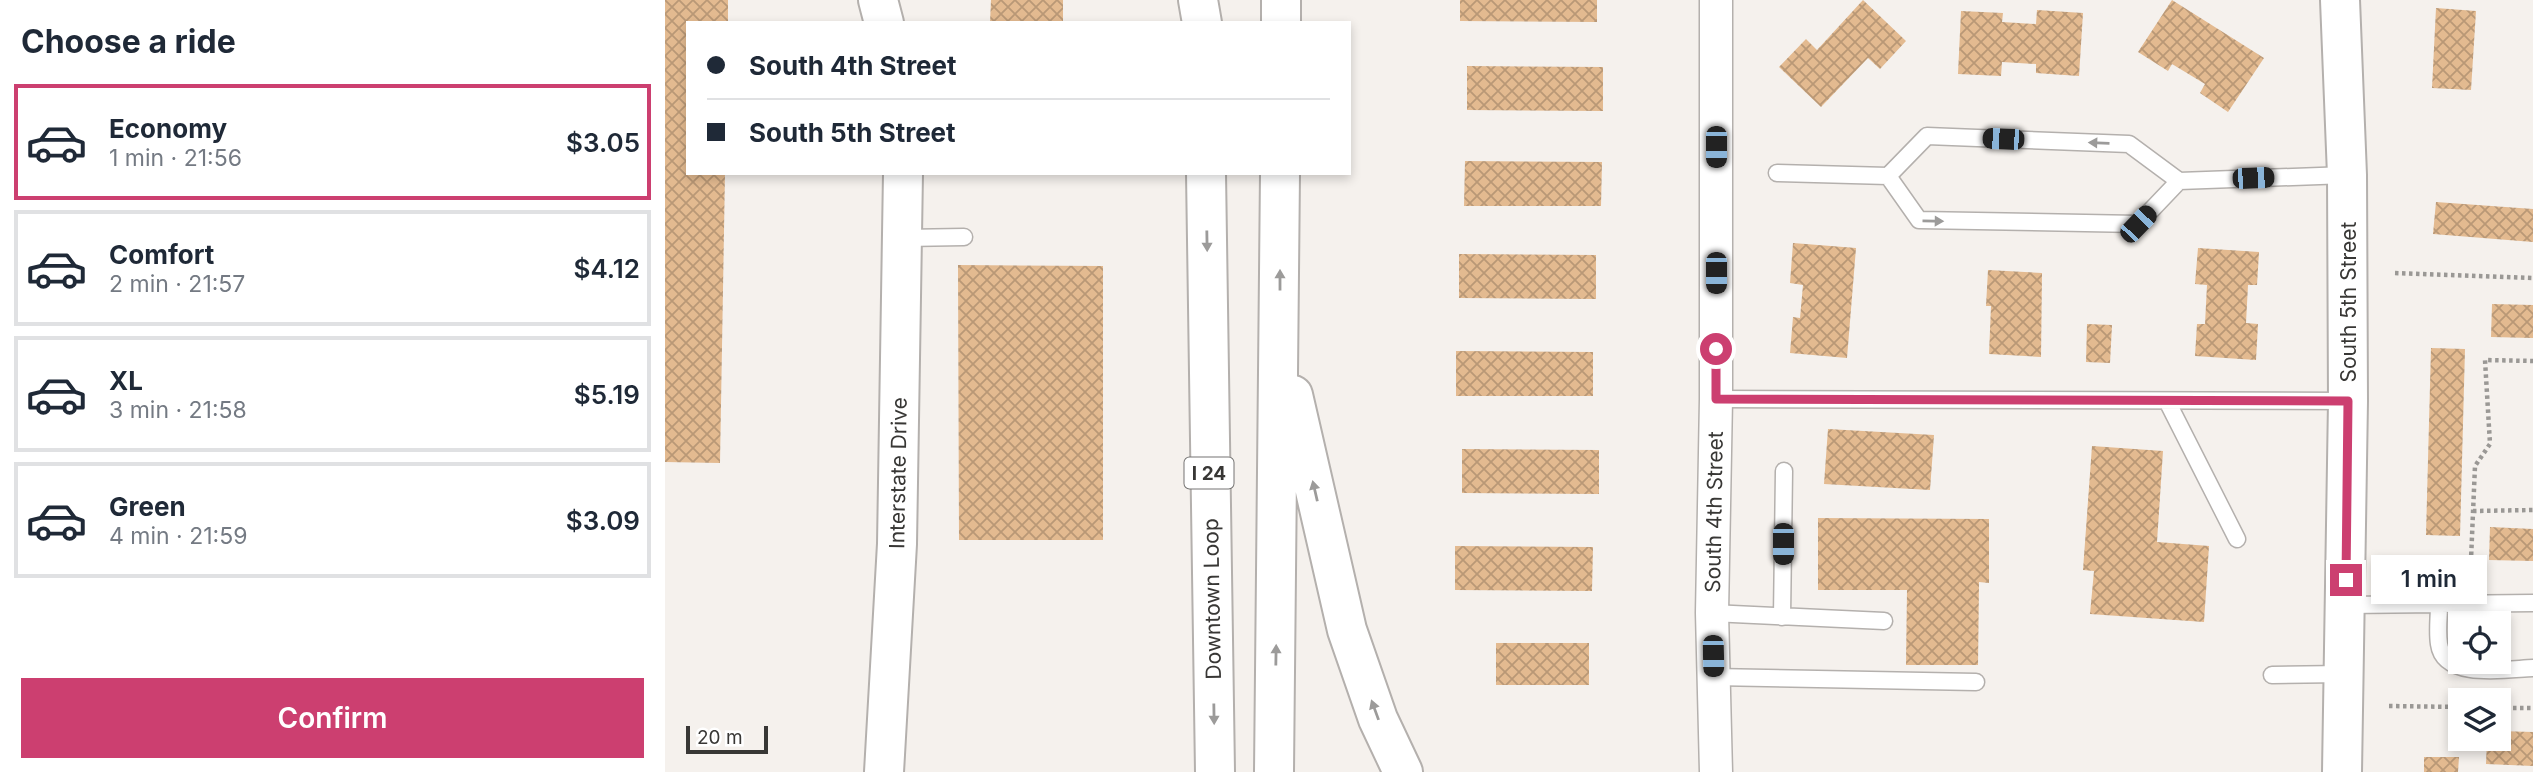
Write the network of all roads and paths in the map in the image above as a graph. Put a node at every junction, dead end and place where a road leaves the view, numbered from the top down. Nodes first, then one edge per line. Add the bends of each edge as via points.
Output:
1 (878, 0) edge
2 (1198, 0) edge
3 (1205, 0) edge
4 (1282, 0) edge
5 (1716, 0) edge
6 (2340, 0) edge
7 (883, 21) edge
8 (1203, 21) edge
9 (1203, 21) edge
10 (1281, 21) edge
11 (1777, 173) dead end
12 (904, 175) edge
13 (1206, 175) edge
14 (1280, 175) edge
15 (2347, 175) junction
16 (1888, 176) junction
17 (2179, 181) junction
18 (964, 237) dead end
19 (904, 238) junction
20 (2395, 273) dead end
21 (2533, 278) edge
22 (1279, 335) junction
23 (2533, 361) edge
24 (1716, 399) junction
25 (2167, 401) junction
26 (2348, 401) junction
27 (1784, 471) dead end
28 (2533, 510) edge
29 (2473, 511) junction
30 (2237, 539) dead end
31 (2470, 586) dead end
32 (2533, 603) edge
33 (2439, 604) junction
34 (2346, 606) junction
35 (1712, 613) junction
36 (1783, 617) junction
37 (1884, 621) dead end
38 (2533, 668) edge
39 (2344, 674) junction
40 (2272, 675) dead end
41 (1713, 677) junction
42 (1976, 682) dead end
43 (2389, 706) dead end
44 (2448, 707) edge
45 (2511, 708) edge
46 (2533, 708) edge
47 (884, 772) edge
48 (1215, 772) edge
49 (1274, 772) edge
50 (1403, 772) edge
51 (1716, 772) edge
52 (2342, 772) edge

1 - 7 main road
2 - 8 main road
3 - 9 main road
4 - 10 main road
5 - 24 street, South 4th Street
6 - 15 main road, South 5th Street
11 - 16 lane
12 - 19 main road, Interstate Drive
13 -> 48 main road, Downtown Loop / I 24
22 -> 14 main road
15 - 17 lane
15 - 26 main road, South 5th Street
17 -> 16 lane via 2129,144 1927,136
16 -> 17 lane via 1919,220 1946,221 2138,224
18 - 19 lane
19 - 47 main road, Interstate Drive via 897,544
20 - 21 path
49 -> 22 main road
50 -> 22 main road via 1378,719 1347,630
23 - 29 path via 2485,360 2490,444 2475,466
24 - 25 lane
24 - 35 street, South 4th Street
25 - 26 lane
25 - 30 lane
26 - 34 main road, South 5th Street
27 - 36 lane
28 - 29 path
29 - 31 path
32 - 33 lane
33 - 34 lane
33 - 38 lane via 2439,646 2447,661 2465,670
34 - 39 main road, South 5th Street
35 - 36 lane
35 - 41 street, South 4th Street
36 - 37 lane
39 - 40 lane
39 - 52 main road, South 5th Street
41 - 42 lane
41 - 51 street, South 4th Street
43 - 44 path
45 - 46 path

